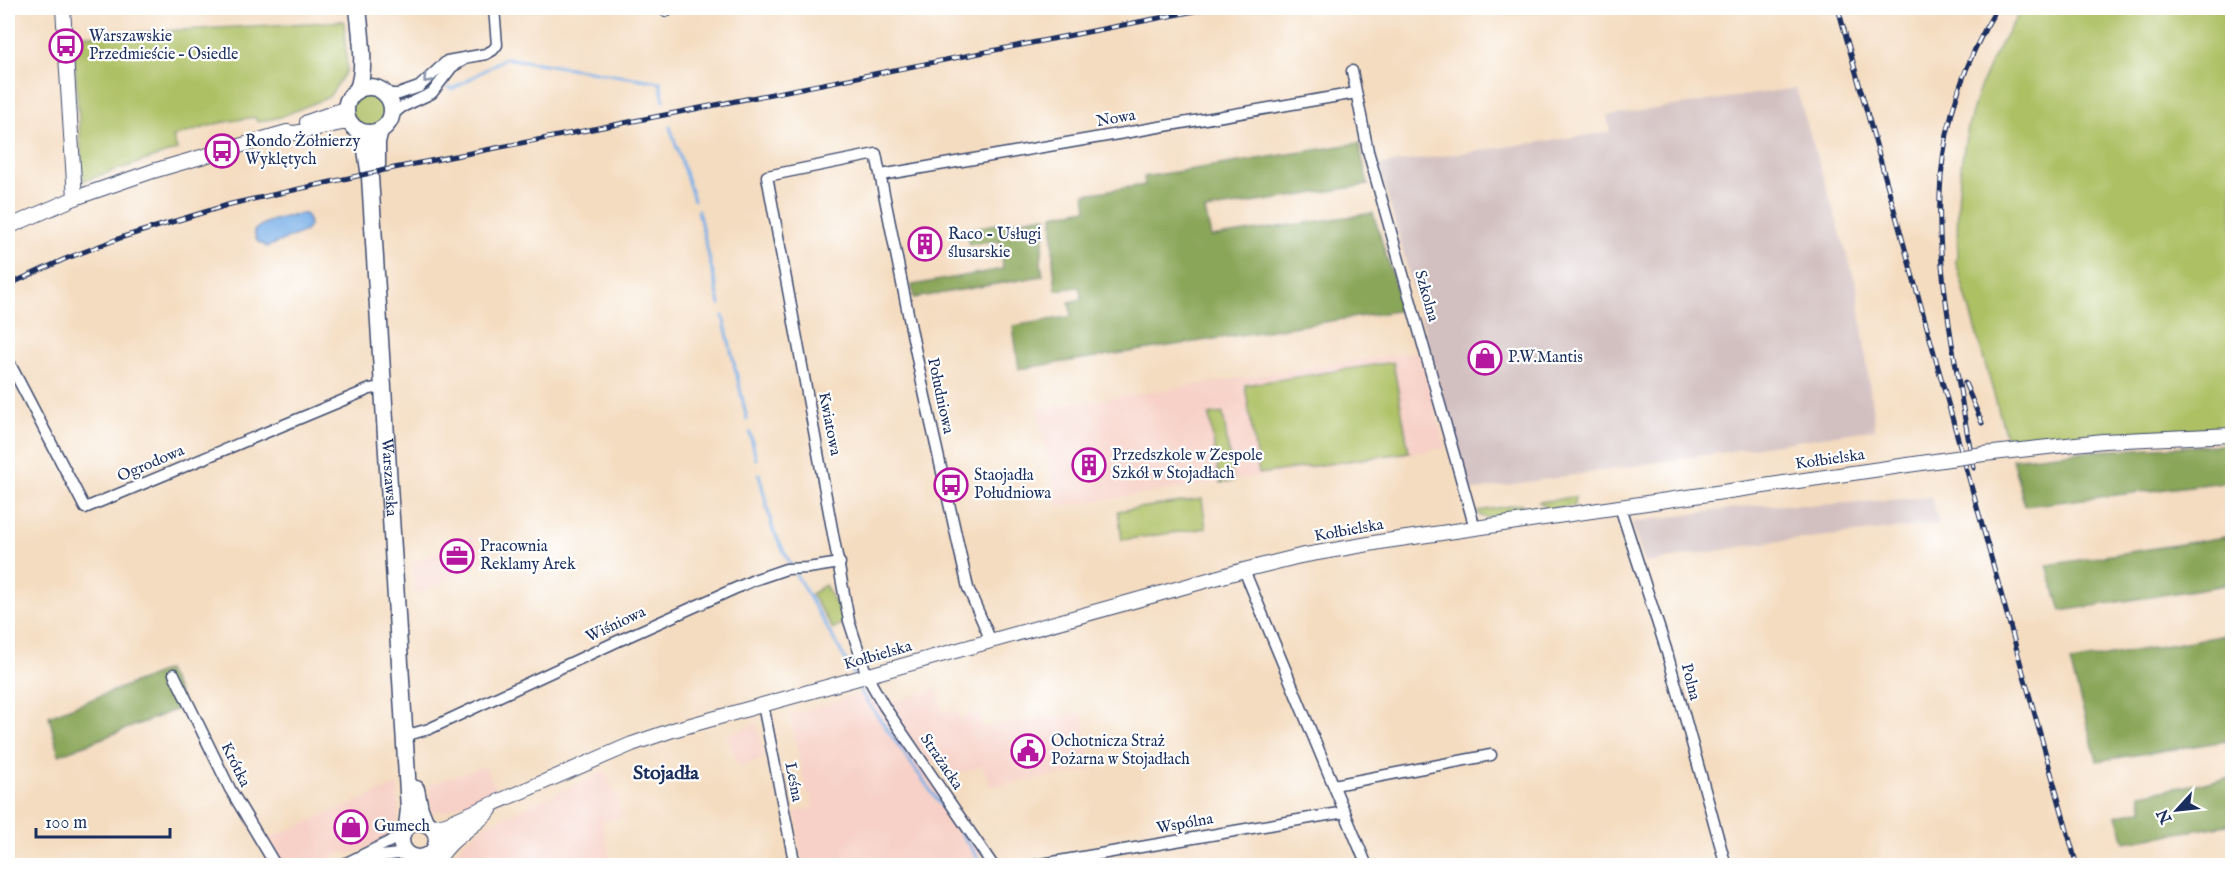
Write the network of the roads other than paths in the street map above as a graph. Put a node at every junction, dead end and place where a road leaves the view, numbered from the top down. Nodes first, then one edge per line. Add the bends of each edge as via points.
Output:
1 (63, 8) edge
2 (358, 8) edge
3 (367, 8) edge
4 (494, 8) edge
5 (466, 58) junction
6 (1352, 71) dead end
7 (357, 91) junction
8 (382, 91) junction
9 (1356, 93) junction
10 (392, 116) junction
11 (352, 120) junction
12 (380, 130) junction
13 (881, 175) junction
14 (767, 176) joint
15 (75, 198) junction
16 (8, 227) edge
17 (8, 360) edge
18 (382, 387) junction
19 (2232, 435) edge
20 (1620, 507) junction
21 (1475, 528) junction
22 (840, 563) junction
23 (1244, 570) junction
24 (991, 641) junction
25 (174, 674) dead end
26 (860, 678) junction
27 (764, 705) junction
28 (411, 734) junction
29 (1491, 755) dead end
30 (1334, 785) junction
31 (503, 801) junction
32 (490, 810) junction
33 (1345, 812) junction
34 (428, 825) junction
35 (404, 831) junction
36 (436, 844) junction
37 (418, 860) edge
38 (344, 864) edge
39 (993, 865) edge
40 (276, 866) edge
41 (795, 866) edge
42 (1030, 866) edge
43 (1367, 866) edge
44 (1726, 866) edge

1 - 15 street
2 - 7 main road via 361,77
3 - 8 main road via 373,70
4 - 5 street via 497,45 491,52
5 -> 8 street via 447,61 419,87 399,94
5 - 10 street via 452,67 432,93
6 - 9 street, Szkolna
7 - 8 main road via 369,87
7 - 11 main road via 351,95
8 - 10 main road via 391,102
9 - 13 street, Nowa
9 - 21 street, Szkolna via 1368,151
10 - 12 main road
11 - 12 main road via 370,133
11 - 15 street via 292,128
11 - 18 main road, Warszawska via 365,143 369,163
12 - 28 main road, Warszawska via 377,177
13 - 14 street, Południowa via 876,154
13 - 24 street, Południowa via 968,588
14 - 22 street, Kwiatowa
15 - 16 street
17 - 18 street, Ogrodowa via 86,508 370,388
18 - 35 main road, Warszawska via 409,809
19 - 20 street, Kołbielska, bridge via 2103,441 1984,454
20 - 21 street, Kołbielska
20 - 44 street, Polna via 1666,649
21 - 23 street, Kołbielska via 1355,545
22 - 26 street, Kwiatowa
22 - 28 street, Wiśniowa via 791,568 702,602
23 - 24 street, Kołbielska
23 - 30 street
24 - 26 street, Kołbielska
25 - 40 street, Krótka via 230,789
26 - 27 street, Kołbielska
26 - 39 street, Strażacka via 890,715
27 - 31 street, Kołbielska via 642,740
27 - 41 street, Leśna
28 - 34 main road, Warszawska via 415,786
29 - 30 street
30 - 33 street
31 - 32 street, Kołbielska
31 - 34 street, Kołbielska via 446,824
32 - 36 street, Kołbielska
32 - 37 street via 454,839
33 - 42 street, Wspólna
33 - 43 street
34 - 35 main road via 414,823
34 - 36 main road, Warszawska via 436,834
35 - 37 main road, Warszawska via 401,842
35 - 38 street
36 - 37 main road via 432,852
37 - 38 street via 389,854

